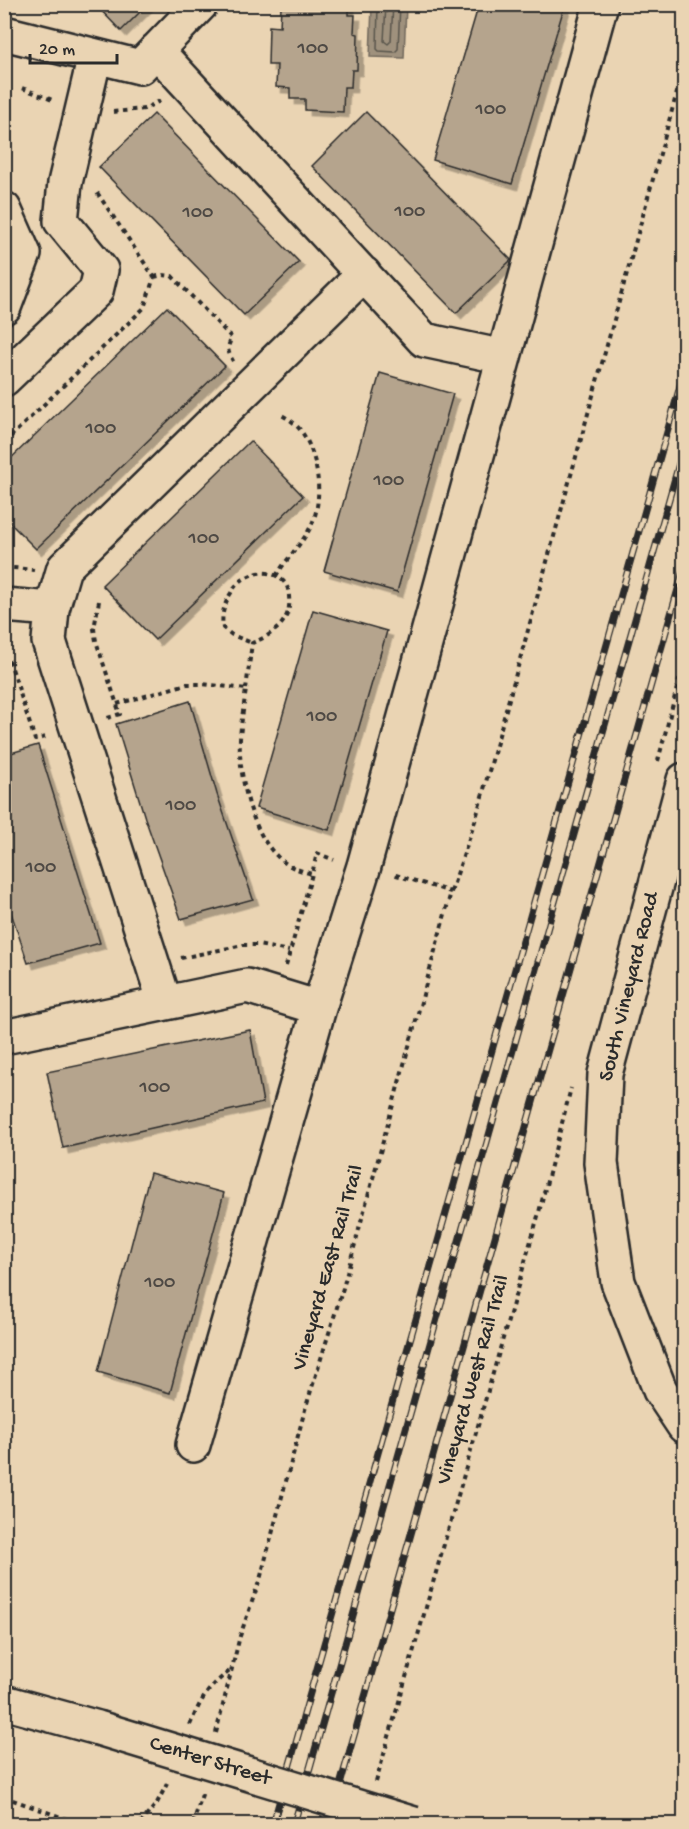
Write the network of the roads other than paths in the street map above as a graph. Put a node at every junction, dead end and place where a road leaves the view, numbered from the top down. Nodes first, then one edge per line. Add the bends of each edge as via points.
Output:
1 (201, 4) edge
2 (601, 4) edge
3 (6, 39) edge
4 (156, 50) junction
5 (95, 56) junction
6 (4, 210) edge
7 (363, 274) junction
8 (4, 307) edge
9 (504, 357) junction
10 (4, 379) edge
11 (4, 605) edge
12 (52, 609) junction
13 (684, 780) edge
14 (165, 1003) junction
15 (319, 1008) junction
16 (4, 1037) edge
17 (684, 1426) edge
18 (193, 1445) dead end
19 (4, 1702) edge
20 (414, 1824) edge

1 - 4 street
2 - 9 street
3 - 5 street
4 - 5 street via 140,67
4 - 7 street
5 - 10 street via 65,183 61,221 100,270 96,291
6 - 8 street via 24,254
7 - 9 street via 424,340
7 - 12 street via 64,568
9 - 15 street via 364,866
11 - 12 street
12 - 14 street via 49,641
13 - 17 street, South Vineyard Road via 605,1074 601,1163 618,1282 660,1390
14 - 15 street via 247,986
14 - 16 street
15 - 18 street
19 - 20 street, Center Street, bridge

